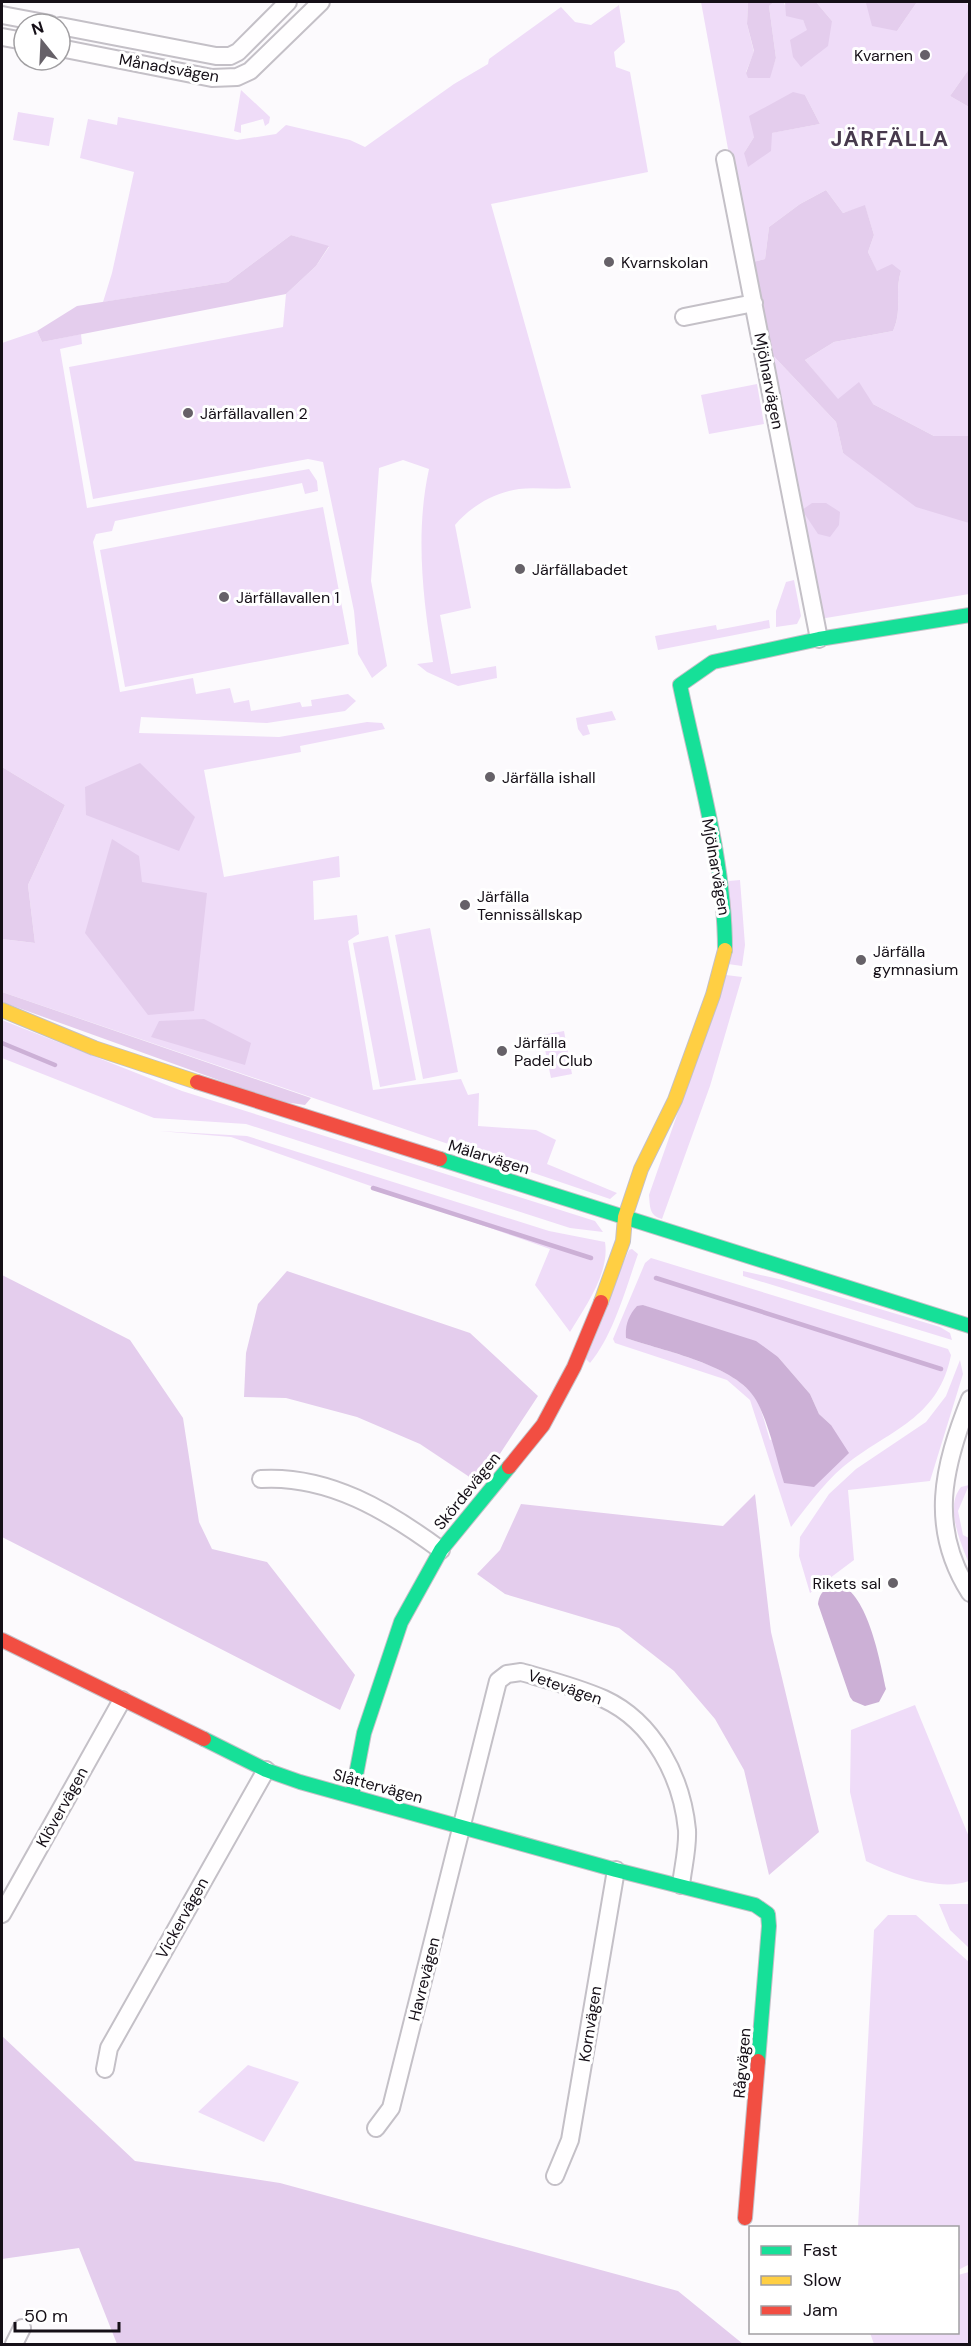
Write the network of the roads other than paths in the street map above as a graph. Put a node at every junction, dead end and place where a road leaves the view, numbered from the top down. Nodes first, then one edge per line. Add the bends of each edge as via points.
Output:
1 (288, 2) edge
2 (321, 2) edge
3 (72, 28) edge
4 (72, 50) edge
5 (725, 159) dead end
6 (754, 303) junction
7 (684, 317) dead end
8 (969, 615) edge
9 (819, 639) junction
10 (2, 1010) edge
11 (625, 1217) junction
12 (969, 1326) edge
13 (969, 1399) edge
14 (261, 1479) dead end
15 (441, 1550) junction
16 (969, 1593) edge
17 (2, 1640) edge
18 (122, 1700) junction
19 (266, 1770) junction
20 (352, 1796) junction
21 (463, 1826) junction
22 (616, 1870) junction
23 (681, 1885) junction
24 (764, 1911) joint
25 (2, 1914) edge
26 (105, 2069) dead end
27 (376, 2128) dead end
28 (555, 2176) dead end
29 (744, 2218) dead end
30 (22, 2328) dead end
31 (14, 2344) edge

1 - 3 street, Månadsvägen via 230,56
2 - 4 street, Månadsvägen via 250,71 237,77 212,78
5 - 6 street, Mjölnarvägen
6 - 7 street
6 - 9 street, Mjölnarvägen
8 - 9 street, Mjölnarvägen
9 - 11 street, Mjölnarvägen via 713,662 680,685 720,878 724,953 675,1100 641,1169
10 - 11 street, Mälarvägen via 94,1048
11 - 12 street, Mälarvägen
11 - 15 street, Skördevägen via 623,1241 599,1308 543,1425
13 - 16 street via 950,1455 943,1497 948,1545
14 - 15 street via 283,1478 333,1488 390,1514
15 - 20 street, Skördevägen via 401,1622 386,1660 364,1733
17 - 18 street, Slåttervägen
18 - 19 street, Slåttervägen
18 - 25 street, Klövervägen
19 - 20 street, Slåttervägen
19 - 26 street, Vickervägen via 109,2048
20 - 21 street, Slåttervägen
21 - 22 street, Slåttervägen
21 - 23 street, Vetevägen via 498,1681 507,1674 521,1672 606,1700 623,1710 654,1740 665,1756 682,1802 687,1832
21 - 27 street, Havrevägen via 391,2108
22 - 23 street, Slåttervägen
22 - 28 street, Kornvägen via 570,2140
23 - 24 street, Slåttervägen via 755,1905
24 - 29 street, Rågvägen via 769,1926
30 - 31 street

